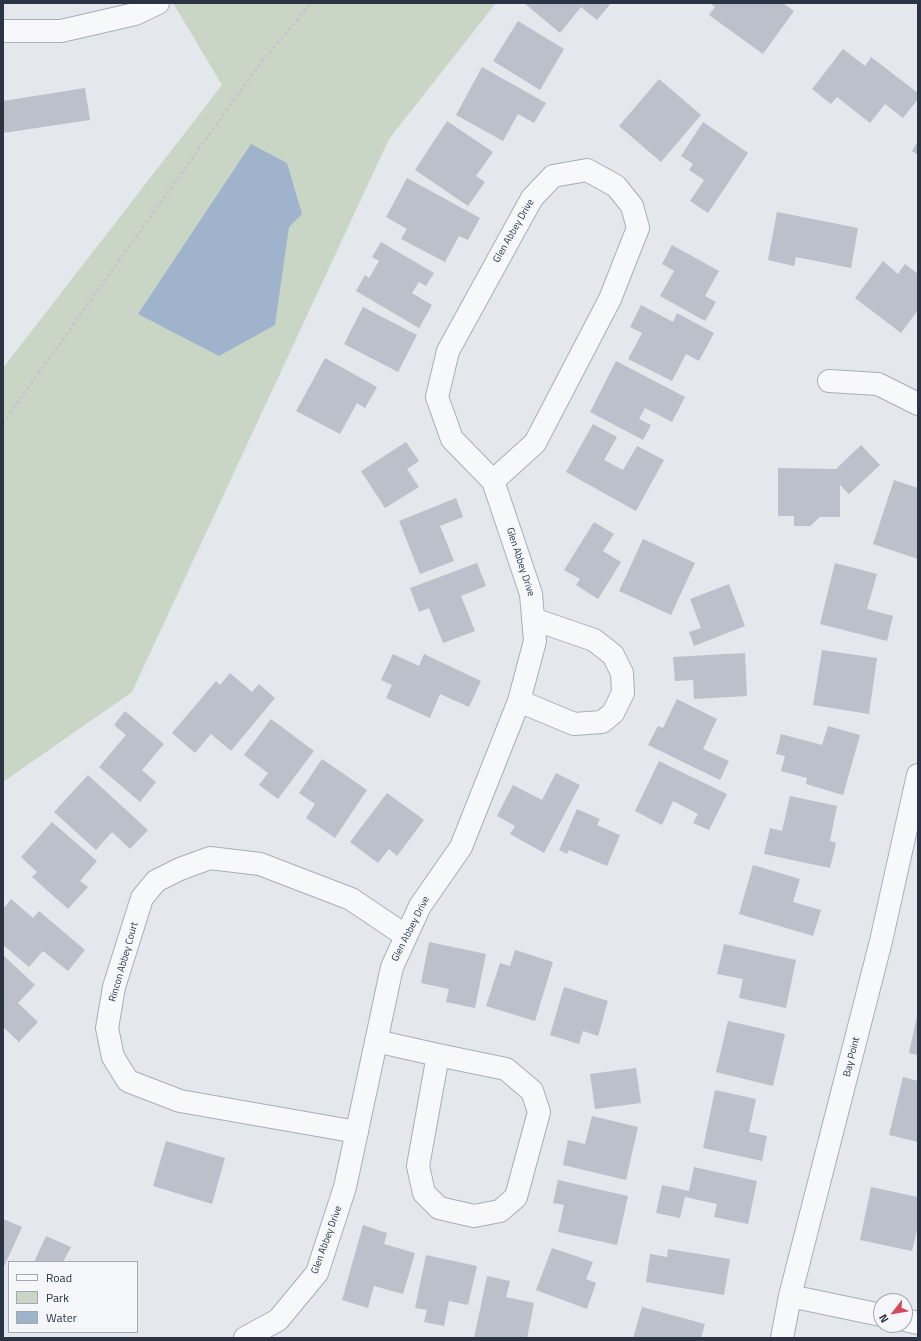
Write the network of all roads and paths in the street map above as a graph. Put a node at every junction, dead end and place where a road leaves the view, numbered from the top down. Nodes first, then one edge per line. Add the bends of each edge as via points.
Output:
1 (158, 3) edge
2 (311, 3) edge
3 (3, 31) edge
4 (830, 381) dead end
5 (918, 404) edge
6 (3, 422) edge
7 (493, 481) junction
8 (533, 619) junction
9 (519, 700) junction
10 (918, 775) edge
11 (406, 936) junction
12 (376, 1041) junction
13 (438, 1054) junction
14 (357, 1132) junction
15 (790, 1296) junction
16 (873, 1313) edge
17 (245, 1338) edge
18 (782, 1338) edge

1 - 3 street via 135,14 61,31
2 - 6 path via 259,64
4 - 5 street via 878,384
7 - 7 street, Glen Abbey Drive via 535,442 610,299 638,228 632,206 616,186 587,170 553,176 532,198 448,351 437,397 452,439
7 - 8 street, Glen Abbey Drive via 531,594
8 - 9 street, Glen Abbey Drive via 535,641
8 - 9 street via 594,640 613,655 622,674 623,693 613,713 602,722 574,724
9 - 11 street, Glen Abbey Drive via 462,847 420,906
10 - 15 street, Bay Point via 881,941
11 - 12 street, Glen Abbey Drive via 392,966
11 - 14 street, Rincon Abbey Court via 351,899 260,864 210,858 156,881 142,898 114,987 107,1028 113,1057 128,1081 180,1101
12 - 13 street
12 - 14 street, Glen Abbey Drive
13 - 13 street via 506,1069 532,1090 539,1112 516,1197 500,1211 467,1215 439,1208 424,1193 418,1166
14 - 17 street, Glen Abbey Drive via 345,1187 317,1274 278,1320
15 - 16 street
15 - 18 street, Bay Point

